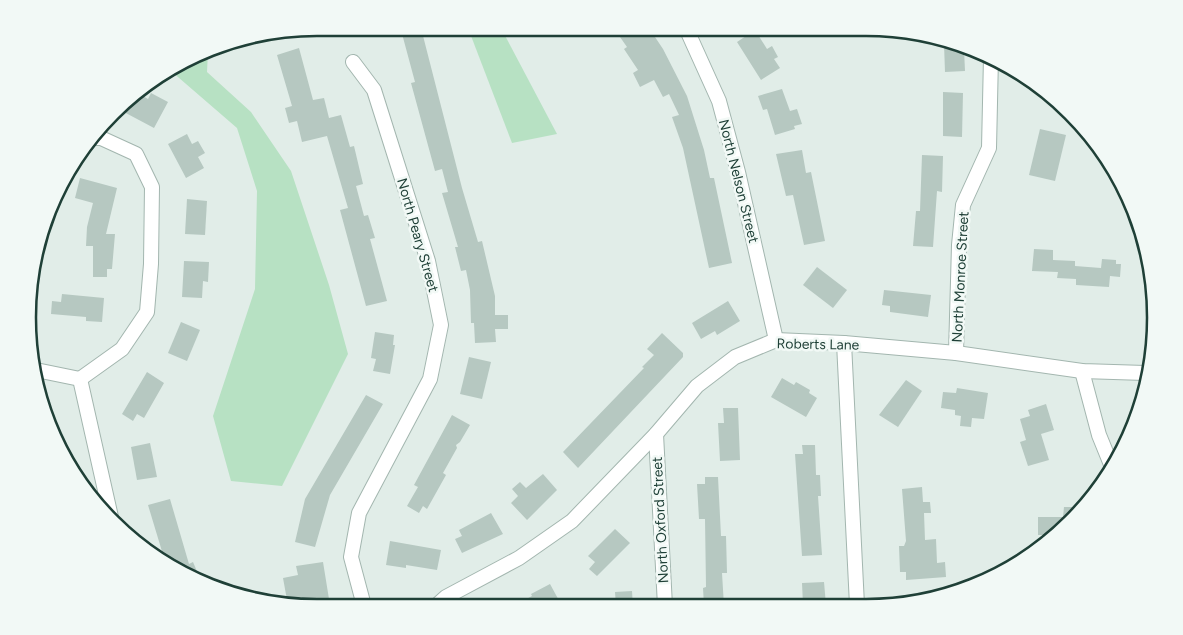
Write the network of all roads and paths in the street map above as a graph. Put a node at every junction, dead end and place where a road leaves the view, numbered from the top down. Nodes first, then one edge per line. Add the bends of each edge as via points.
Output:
1 (690, 36) edge
2 (353, 62) dead end
3 (991, 65) edge
4 (101, 138) edge
5 (776, 340) junction
6 (844, 343) junction
7 (956, 353) junction
8 (42, 371) edge
9 (1082, 371) junction
10 (1141, 373) edge
11 (80, 379) junction
12 (656, 434) junction
13 (1109, 459) edge
14 (108, 505) edge
15 (362, 599) edge
16 (444, 599) edge
17 (665, 599) edge
18 (857, 599) edge

1 - 5 street, North Nelson Street via 719,101
2 - 15 street, North Peary Street via 374,90 428,261 440,325 430,379 359,513 351,557
3 - 7 street, North Monroe Street via 989,148 963,205
4 - 11 street via 136,154 152,187 152,264 147,312 122,349
5 - 6 street, Roberts Lane
5 - 12 street, Roberts Lane via 735,357 697,386
6 - 7 street, Roberts Lane
6 - 18 street
7 - 9 street, Roberts Lane
8 - 11 street
9 - 10 street, Roberts Lane
9 - 13 street
11 - 14 street
12 - 16 street, Roberts Lane via 572,521 519,558
12 - 17 street, North Oxford Street

